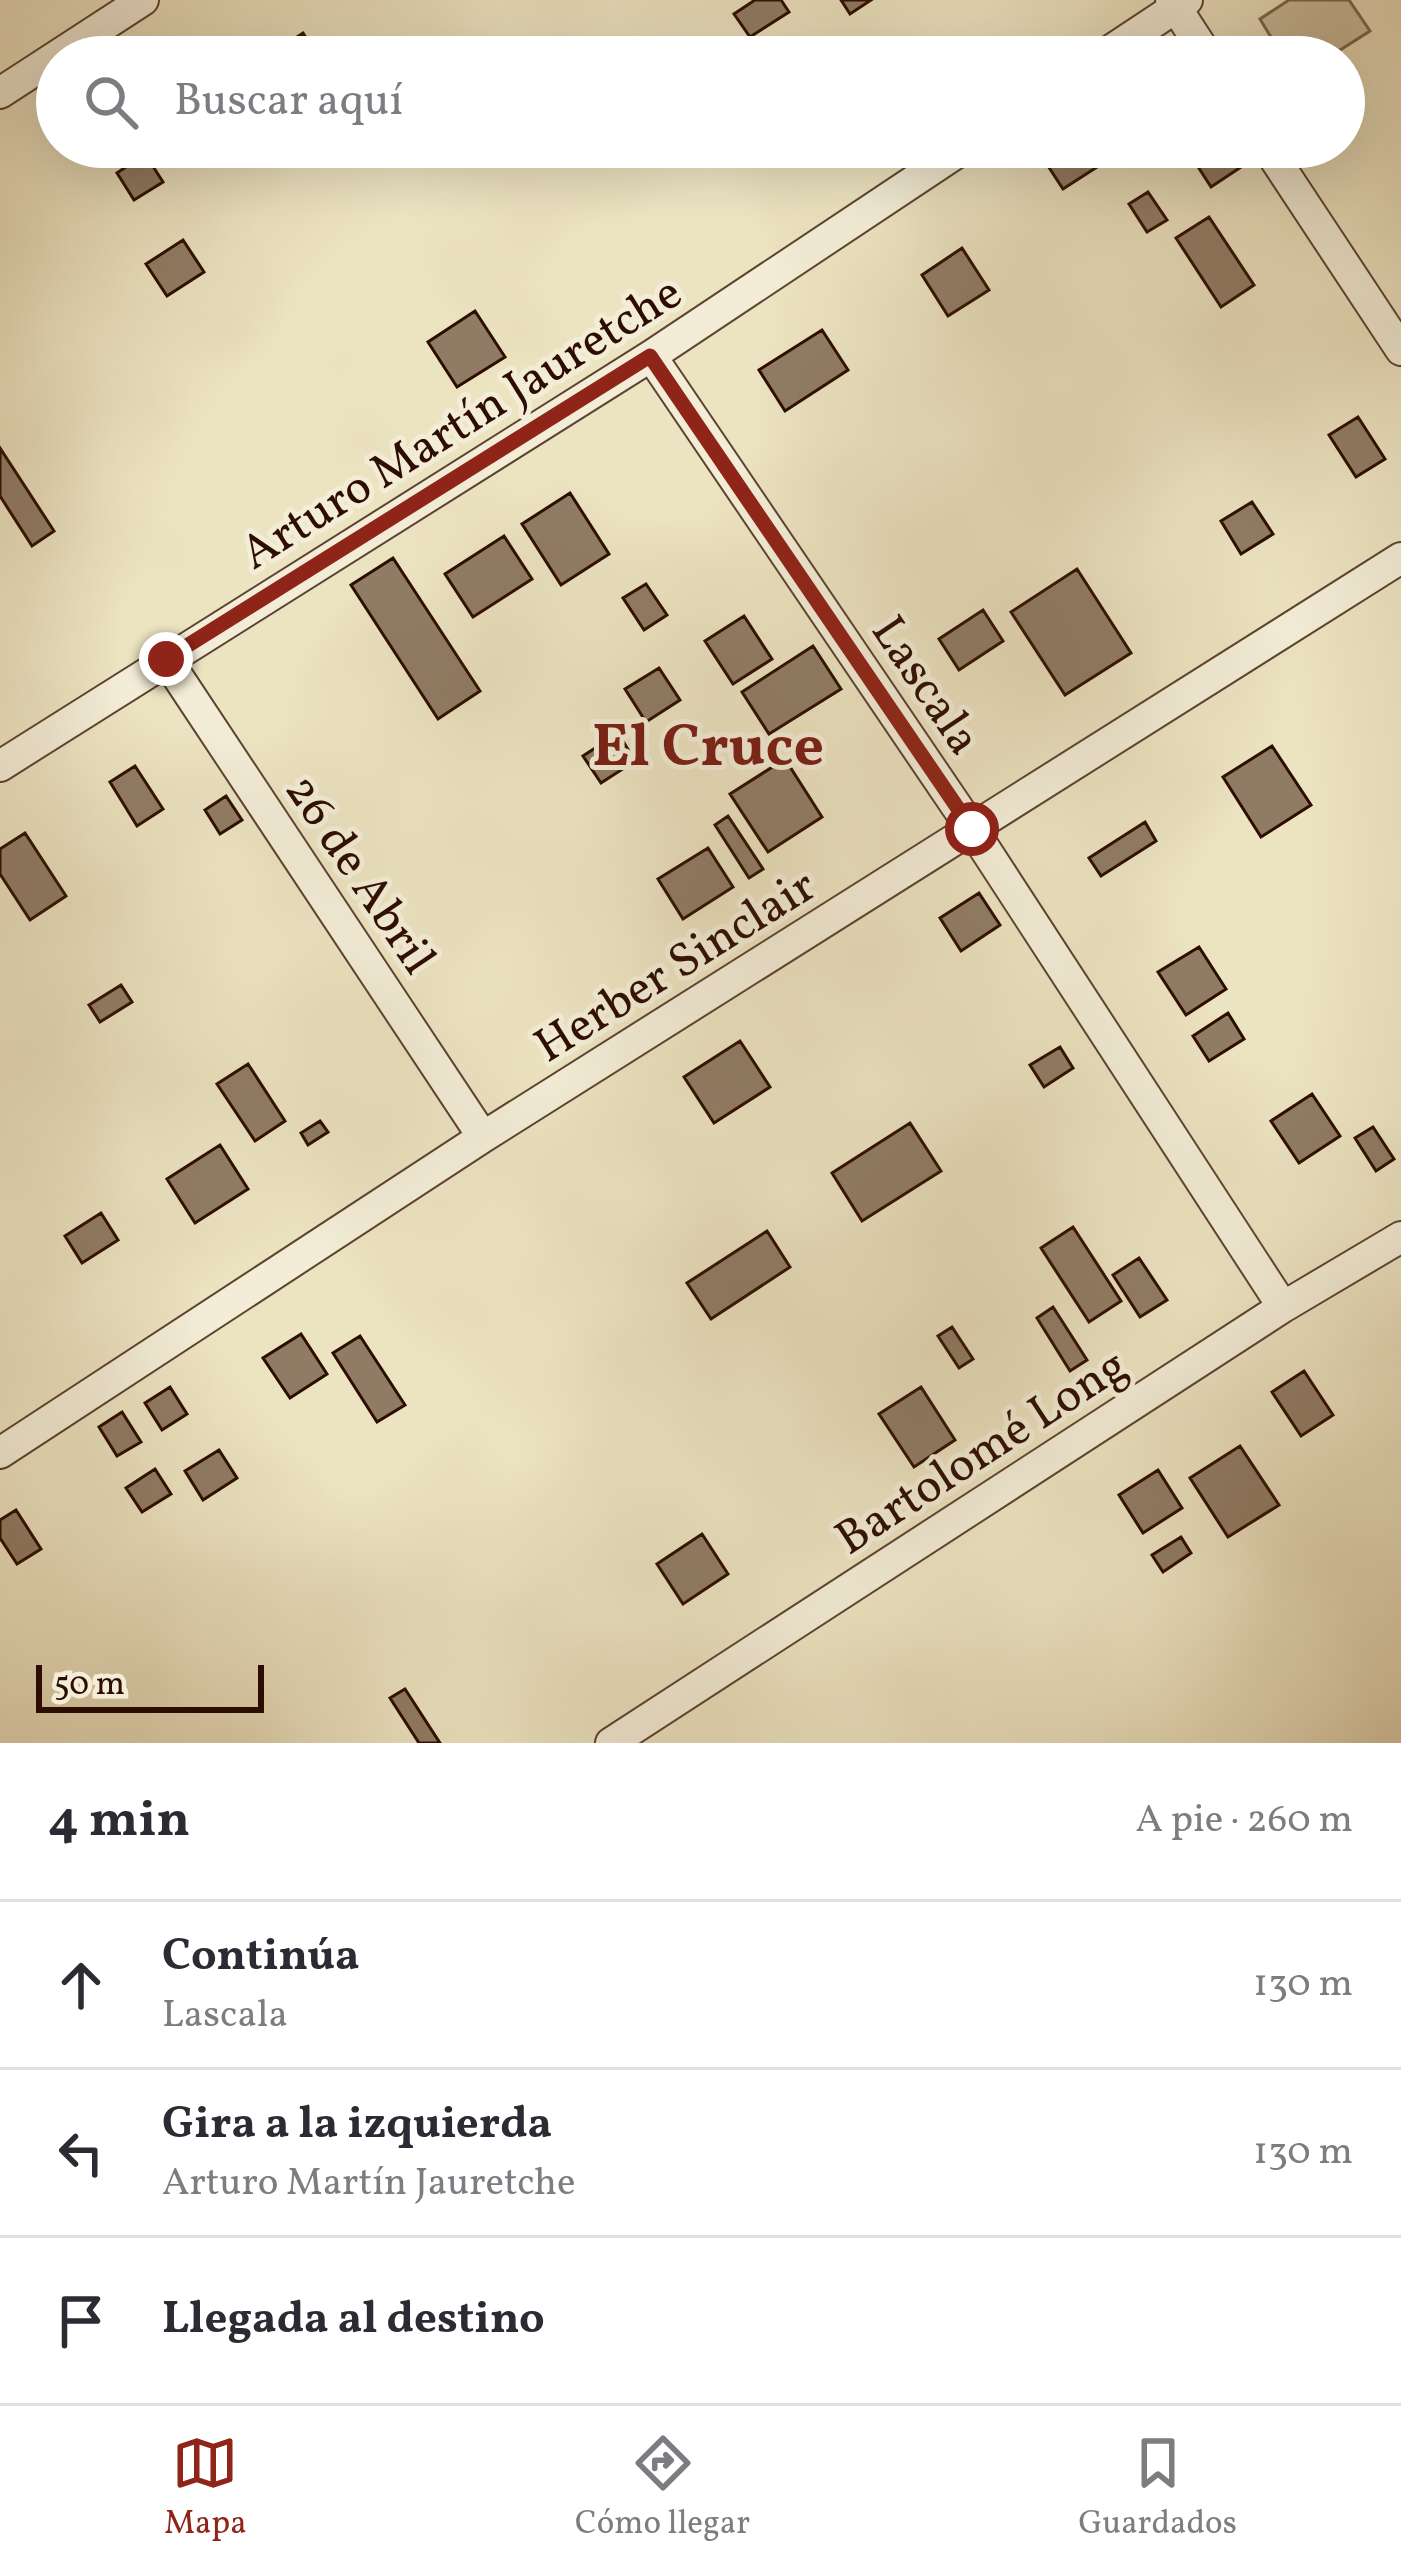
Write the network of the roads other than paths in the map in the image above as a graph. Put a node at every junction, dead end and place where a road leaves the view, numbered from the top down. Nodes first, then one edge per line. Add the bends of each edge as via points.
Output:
1 (143, 0) edge
2 (1178, 2) edge
3 (88, 36) edge
4 (1130, 36) edge
5 (1197, 36) edge
6 (36, 70) edge
7 (0, 93) edge
8 (933, 168) edge
9 (1281, 168) edge
10 (1401, 350) edge
11 (650, 356) junction
12 (1401, 558) edge
13 (166, 659) junction
14 (0, 766) edge
15 (972, 829) junction
16 (483, 1137) junction
17 (1401, 1237) edge
18 (1283, 1307) junction
19 (0, 1454) edge
20 (611, 1743) edge

1 - 3 street
2 - 4 street
2 - 5 street
6 - 7 street
8 - 11 street, Arturo Martín Jauretche
9 - 10 street
11 - 13 street, Arturo Martín Jauretche
11 - 15 street, Lascala
12 - 15 street, Herber Sinclair
13 - 14 street, Arturo Martín Jauretche
13 - 16 street, 26 de Abril
15 - 16 street, Herber Sinclair
15 - 18 street, Lascala
16 - 19 street, Herber Sinclair
17 - 18 street, Bartolomé Long
18 - 20 street, Bartolomé Long

